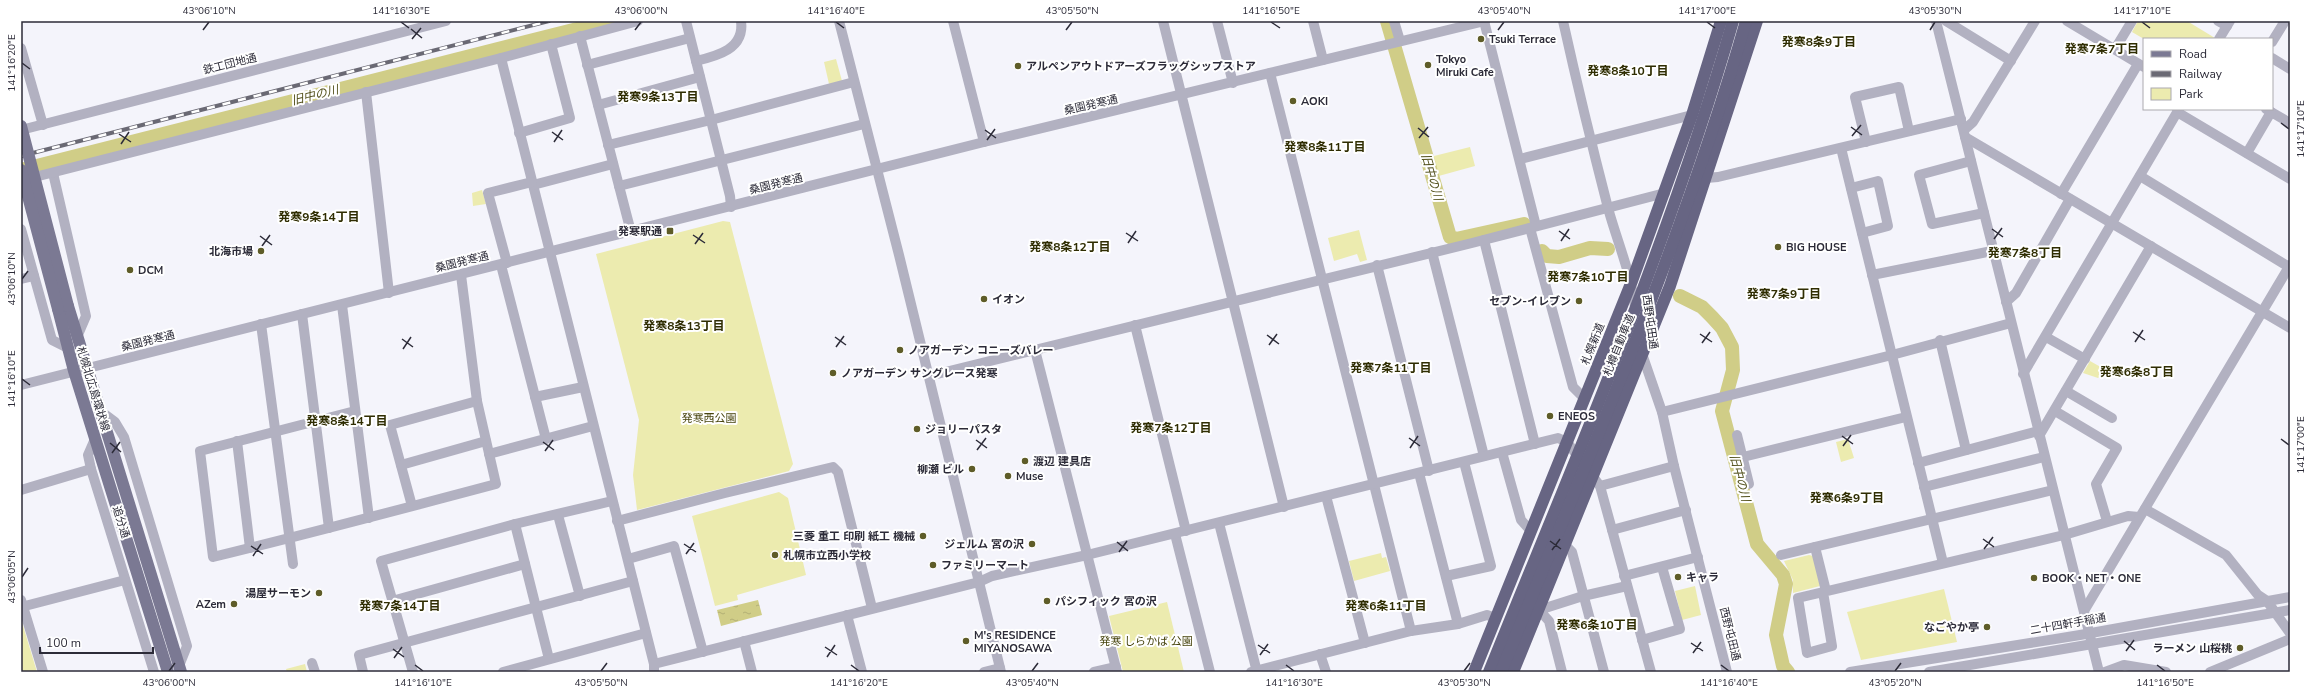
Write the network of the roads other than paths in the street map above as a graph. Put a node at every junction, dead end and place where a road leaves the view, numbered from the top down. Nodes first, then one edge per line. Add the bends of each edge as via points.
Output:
1 (446, 21) edge
2 (638, 21) edge
3 (686, 21) edge
4 (741, 21) edge
5 (838, 21) edge
6 (953, 21) edge
7 (1163, 21) edge
8 (1217, 21) edge
9 (1313, 21) edge
10 (1394, 21) edge
11 (1481, 21) edge
12 (1563, 21) edge
13 (1721, 21) edge
14 (1734, 21) edge
15 (1746, 21) edge
16 (1757, 21) edge
17 (1936, 21) edge
18 (1946, 21) edge
19 (2035, 21) edge
20 (2067, 21) edge
21 (2132, 21) edge
22 (2285, 21) edge
23 (426, 23) edge
24 (2225, 23) edge
25 (2082, 24) edge
26 (580, 36) junction
27 (690, 38) junction
28 (2219, 38) edge
29 (2273, 40) edge
30 (1395, 42) junction
31 (551, 44) junction
32 (21, 48) edge
33 (2115, 49) junction
34 (501, 58) junction
35 (2273, 59) edge
36 (1323, 60) junction
37 (696, 61) junction
38 (2011, 61) junction
39 (587, 65) junction
40 (2141, 65) edge
41 (2290, 69) edge
42 (1270, 73) junction
43 (700, 77) junction
44 (854, 82) junction
45 (1233, 83) junction
46 (366, 92) junction
47 (1181, 95) junction
48 (598, 105) junction
49 (2178, 111) edge
50 (2269, 111) edge
51 (1692, 115) junction
52 (1961, 118) junction
53 (711, 120) junction
54 (2290, 123) edge
55 (864, 124) junction
56 (43, 125) junction
57 (21, 126) edge
58 (21, 130) edge
59 (1909, 132) junction
60 (519, 133) junction
61 (1964, 133) junction
62 (1592, 141) junction
63 (984, 142) junction
64 (1866, 142) junction
65 (608, 145) junction
66 (1841, 148) junction
67 (2247, 153) junction
68 (1520, 159) junction
69 (721, 161) junction
70 (1971, 161) junction
71 (613, 164) junction
72 (21, 170) edge
73 (876, 171) junction
74 (53, 173) junction
75 (2140, 176) junction
76 (1706, 178) junction
77 (2290, 179) edge
78 (21, 181) edge
79 (533, 184) junction
80 (619, 186) junction
81 (1851, 188) junction
82 (1665, 193) junction
83 (2065, 196) junction
84 (731, 207) junction
85 (1608, 207) junction
86 (1984, 213) junction
87 (2112, 224) junction
88 (1533, 227) junction
89 (21, 229) edge
90 (631, 232) junction
91 (1862, 233) junction
92 (1484, 240) junction
93 (2151, 246) junction
94 (1992, 251) junction
95 (1432, 252) junction
96 (550, 253) junction
97 (504, 264) junction
98 (1377, 265) junction
99 (2290, 266) edge
100 (461, 275) junction
101 (1872, 275) junction
102 (34, 276) junction
103 (21, 279) edge
104 (1321, 279) junction
105 (2286, 280) edge
106 (1632, 281) junction
107 (389, 293) junction
108 (1233, 301) junction
109 (2006, 302) junction
110 (342, 304) junction
111 (63, 308) junction
112 (2261, 311) junction
113 (302, 314) junction
114 (2011, 323) junction
115 (261, 324) junction
116 (1135, 325) junction
117 (2290, 328) edge
118 (77, 337) junction
119 (2046, 337) junction
120 (1940, 340) junction
121 (68, 348) junction
122 (1036, 350) junction
123 (1642, 355) junction
124 (1892, 355) junction
125 (2085, 359) junction
126 (86, 368) junction
127 (74, 371) junction
128 (2023, 374) junction
129 (929, 376) junction
130 (21, 385) edge
131 (583, 387) junction
132 (2066, 391) junction
133 (535, 397) junction
134 (1584, 399) junction
135 (477, 402) junction
136 (355, 411) junction
137 (2055, 411) junction
138 (1662, 412) junction
139 (1906, 417) junction
140 (2112, 418) dead end
141 (314, 422) junction
142 (593, 426) junction
143 (274, 431) junction
144 (2038, 433) junction
145 (1737, 435) dead end
146 (95, 439) junction
147 (546, 439) junction
148 (237, 441) junction
149 (486, 442) junction
150 (1567, 442) junction
151 (1535, 444) junction
152 (1966, 450) junction
153 (1502, 452) junction
154 (489, 454) junction
155 (1484, 456) junction
156 (1742, 457) junction
157 (2044, 458) junction
158 (1464, 462) junction
159 (1918, 463) junction
160 (401, 465) junction
161 (1674, 466) junction
162 (91, 469) junction
163 (1429, 471) junction
164 (1418, 473) junction
165 (1596, 481) junction
166 (1749, 484) dead end
167 (1372, 485) junction
168 (1924, 487) junction
169 (21, 490) edge
170 (2053, 490) junction
171 (1326, 496) junction
172 (612, 501) junction
173 (412, 506) junction
174 (1284, 506) junction
175 (1686, 510) junction
176 (2142, 513) junction
177 (558, 515) junction
178 (369, 518) junction
179 (1932, 519) junction
180 (617, 521) junction
181 (2107, 521) junction
182 (1219, 523) junction
183 (515, 524) junction
184 (329, 528) junction
185 (1612, 530) junction
186 (1186, 531) junction
187 (1531, 531) junction
188 (1175, 534) junction
189 (2064, 535) junction
190 (288, 539) junction
191 (1565, 545) junction
192 (1815, 547) junction
193 (250, 548) junction
194 (1781, 555) dead end
195 (1087, 556) junction
196 (1698, 557) junction
197 (628, 559) junction
198 (1943, 562) junction
199 (293, 564) dead end
200 (525, 564) junction
201 (1662, 567) junction
202 (1446, 576) junction
203 (1624, 576) junction
204 (125, 580) junction
205 (633, 581) junction
206 (979, 582) junction
207 (1627, 586) junction
208 (1825, 591) junction
209 (580, 596) junction
210 (1583, 596) junction
211 (2290, 597) edge
212 (392, 601) junction
213 (2267, 601) junction
214 (22, 605) edge
215 (536, 607) junction
216 (872, 608) junction
217 (1539, 610) junction
218 (2290, 610) edge
219 (2084, 611) junction
220 (2275, 612) junction
221 (847, 616) junction
222 (1496, 618) junction
223 (1458, 624) junction
224 (1410, 631) junction
225 (2090, 632) junction
226 (646, 633) junction
227 (2290, 633) edge
228 (2290, 639) edge
229 (1642, 640) junction
230 (744, 641) junction
231 (405, 642) junction
232 (1365, 643) junction
233 (2092, 644) junction
234 (703, 652) junction
235 (1320, 654) junction
236 (548, 659) junction
237 (654, 668) edge
238 (180, 669) edge
239 (1116, 669) edge
240 (1001, 670) edge
241 (43, 672) edge
242 (154, 672) edge
243 (168, 672) edge
244 (363, 672) edge
245 (413, 672) edge
246 (504, 672) edge
247 (752, 672) edge
248 (862, 672) edge
249 (984, 672) edge
250 (1094, 672) edge
251 (1210, 672) edge
252 (1255, 672) edge
253 (1326, 672) edge
254 (1474, 672) edge
255 (1489, 672) edge
256 (1501, 672) edge
257 (1513, 672) edge
258 (1562, 672) edge
259 (1604, 672) edge
260 (1651, 672) edge
261 (1727, 672) edge
262 (1850, 672) edge
263 (1929, 672) edge
264 (2099, 672) edge
265 (2105, 672) edge
266 (2166, 672) edge
267 (2210, 672) edge

1 - 23 street, 鉄工団地通
2 - 26 street
3 - 27 street
4 - 37 street via 741,34 735,45 720,55
5 - 44 street
6 - 63 street
7 - 47 street
8 - 45 street
9 - 36 street
10 - 30 street
11 - 30 street, 桑園発寒通
11 - 68 street
12 - 62 street, 西野屯田通
13 - 51 highway, 札幌新道
14 - 255 highway, 札樽自動車道, bridge via 1695,147 1644,287
15 - 256 highway, 札樽自動車道, bridge via 1706,151 1652,299
16 - 76 highway
17 - 52 street
18 - 38 street
19 - 38 street
20 - 25 street
21 - 33 street
22 - 29 street
23 - 56 street, 鉄工団地通
24 - 28 street
25 - 33 street
26 - 31 street
26 - 39 street
27 - 37 street
27 - 39 street
30 - 36 street, 桑園発寒通
31 - 34 street
31 - 60 street via 570,118
32 - 56 street
33 - 40 street
34 - 46 street
34 - 60 street
35 - 41 street
36 - 42 street, 桑園発寒通
37 - 43 street
38 - 61 street
39 - 48 street
40 - 83 street
42 - 45 street, 桑園発寒通
42 - 104 street
43 - 48 street
43 - 53 street
44 - 53 street
44 - 55 street
45 - 47 street, 桑園発寒通
46 - 74 street
46 - 107 street
47 - 63 street, 桑園発寒通
47 - 108 street
48 - 65 street
49 - 67 street
49 - 75 street
50 - 54 street
50 - 67 street
51 - 62 street
51 - 82 highway, 札幌新道
52 - 59 street
52 - 61 street
53 - 65 street
53 - 69 street
55 - 69 street
55 - 73 street
56 - 58 street, 鉄工団地通
57 - 111 main road, 札幌北広島環状線, bridge
59 - 64 street
59 - 64 street via 1899,87 1855,97
60 - 79 street
61 - 70 street
61 - 83 street
62 - 68 street
62 - 85 street, 西野屯田通
63 - 73 street, 桑園発寒通
64 - 66 street
65 - 71 street
66 - 76 street
66 - 81 street
67 - 77 street
68 - 88 street
69 - 80 street
69 - 84 street
70 - 86 street
70 - 86 street via 1919,175 1932,224
71 - 79 street
71 - 80 street
72 - 111 main road, 札幌北広島環状線, bridge
73 - 84 street, 桑園発寒通
73 - 129 street
74 - 78 street
74 - 118 street via 86,316
75 - 87 street
75 - 99 street
76 - 123 highway via 1670,286
79 - 96 street
79 - 97 street via 488,193
80 - 90 street
81 - 91 street
81 - 91 street via 1878,181 1888,226
82 - 85 street
82 - 106 highway, 札幌新道
83 - 87 street
83 - 109 street via 2016,293
84 - 90 street, 桑園発寒通
85 - 88 street
85 - 106 street, 西野屯田通 via 1624,265
86 - 94 street
87 - 93 street
87 - 119 street
88 - 92 street
88 - 134 street via 1573,386
89 - 102 street
90 - 96 street, 桑園発寒通
91 - 101 street
92 - 95 street
92 - 151 street
93 - 112 street
93 - 125 street
94 - 101 street
94 - 109 street
95 - 98 street
95 - 155 street
96 - 97 street, 桑園発寒通
96 - 131 street
97 - 100 street, 桑園発寒通
97 - 133 street
98 - 104 street
98 - 163 street
99 - 105 street
100 - 107 street, 桑園発寒通
100 - 135 street
101 - 124 street
102 - 103 street
102 - 121 street via 52,340
104 - 108 street
104 - 167 street
105 - 112 street
106 - 123 street, 西野屯田通
106 - 134 highway, 札幌新道
107 - 110 street, 桑園発寒通
108 - 116 street
108 - 174 street
109 - 114 street
110 - 113 street, 桑園発寒通
110 - 136 street
111 - 118 main road, 札幌北広島環状線
111 - 121 main road, 札幌北広島環状線
112 - 117 street
112 - 176 street
113 - 115 street, 桑園発寒通
113 - 141 street
114 - 120 street
114 - 128 street
115 - 126 street, 桑園発寒通
115 - 143 street
116 - 122 street
116 - 186 street
118 - 126 main road, 札幌北広島環状線
119 - 125 street
119 - 128 street
120 - 124 street
120 - 152 street
121 - 127 main road, 札幌北広島環状線
122 - 129 street
122 - 195 street
123 - 138 street, 西野屯田通
123 - 165 highway
124 - 138 street
124 - 139 street
125 - 132 street
126 - 127 street, 桑園発寒通
126 - 238 main road, 札幌北広島環状線
127 - 130 street, 桑園発寒通
127 - 146 main road, 追分通
128 - 144 street
129 - 206 street
131 - 133 street
131 - 142 street
132 - 137 street
132 - 140 street
133 - 147 street
134 - 150 highway, 札幌新道
135 - 149 street
135 - 160 street via 390,425
136 - 141 street
136 - 178 street
137 - 144 street
137 - 181 street via 2117,448 2096,484
138 - 161 street, 西野屯田通
139 - 156 street
139 - 159 street
141 - 143 street
141 - 184 street
142 - 147 street
142 - 172 street
143 - 148 street
143 - 190 street
144 - 152 street
144 - 157 street
145 - 156 street
146 - 162 street via 88,455
146 - 243 main road, 追分通
147 - 154 street
148 - 193 street
148 - 193 street via 200,451 213,558
149 - 154 street
149 - 160 street
150 - 151 street via 1558,438
150 - 165 street
150 - 187 highway, 札幌新道
151 - 153 street
152 - 159 street
153 - 155 street
153 - 187 street via 1521,520
154 - 173 street via 496,484
155 - 158 street
156 - 166 street
157 - 168 street
157 - 170 street
158 - 163 street
158 - 202 street via 1491,566
159 - 168 street
160 - 173 street
161 - 165 street
161 - 175 street, 西野屯田通
162 - 169 street
162 - 204 street
163 - 164 street
164 - 167 street
164 - 202 street
165 - 185 street
165 - 191 highway
167 - 171 street
167 - 224 street
168 - 179 street
170 - 179 street
170 - 189 street
171 - 174 street
171 - 232 street
172 - 177 street
172 - 180 street
173 - 178 street
174 - 182 street
175 - 185 street
175 - 196 street, 西野屯田通
176 - 181 street
176 - 213 street via 2226,555 2258,595
176 - 219 street
177 - 183 street
177 - 209 street
178 - 184 street
179 - 192 street
179 - 198 street
180 - 197 street
180 - 216 street via 833,467 838,472
181 - 189 street
182 - 186 street
182 - 252 street
183 - 200 street
183 - 212 street via 381,561
184 - 190 street
185 - 203 street
186 - 188 street
187 - 222 highway, 札幌新道
188 - 195 street
188 - 251 street
189 - 198 street
189 - 219 street
190 - 193 street
190 - 199 street
191 - 210 street via 1572,552
191 - 217 highway
192 - 194 street
192 - 208 street
195 - 206 street via 992,576
195 - 239 street
196 - 201 street
196 - 261 street, 西野屯田通
197 - 205 street
197 - 234 street via 674,546
198 - 208 street
200 - 212 street
200 - 215 street
201 - 203 street
201 - 229 street via 1680,629
202 - 223 street
203 - 207 street
204 - 214 street
204 - 242 street
205 - 209 street
205 - 226 street
206 - 216 street
206 - 240 street
207 - 210 street
207 - 229 street
208 - 208 street via 1832,646 1807,653 1798,598
209 - 215 street
210 - 217 street
210 - 259 street
211 - 213 street, 二十四軒手稲通
212 - 231 street
213 - 220 street
213 - 225 street, 二十四軒手稲通
214 - 241 street
215 - 231 street
215 - 236 street
216 - 221 street
217 - 257 highway
217 - 258 street via 1549,621
218 - 220 street
219 - 225 street
220 - 227 street
220 - 233 street
221 - 230 street
221 - 248 street
222 - 223 street via 1487,615
222 - 254 highway, 札幌新道
223 - 224 street
224 - 232 street
225 - 233 street
225 - 262 street, 二十四軒手稲通
226 - 236 street
226 - 237 street
228 - 267 street
229 - 260 street
230 - 234 street
230 - 247 street
231 - 244 street via 359,655
231 - 245 street
232 - 235 street
233 - 263 street
233 - 264 street
234 - 237 street
235 - 252 street
235 - 253 street
236 - 246 street
239 - 250 street
240 - 249 street
265 - 266 street via 2124,665

